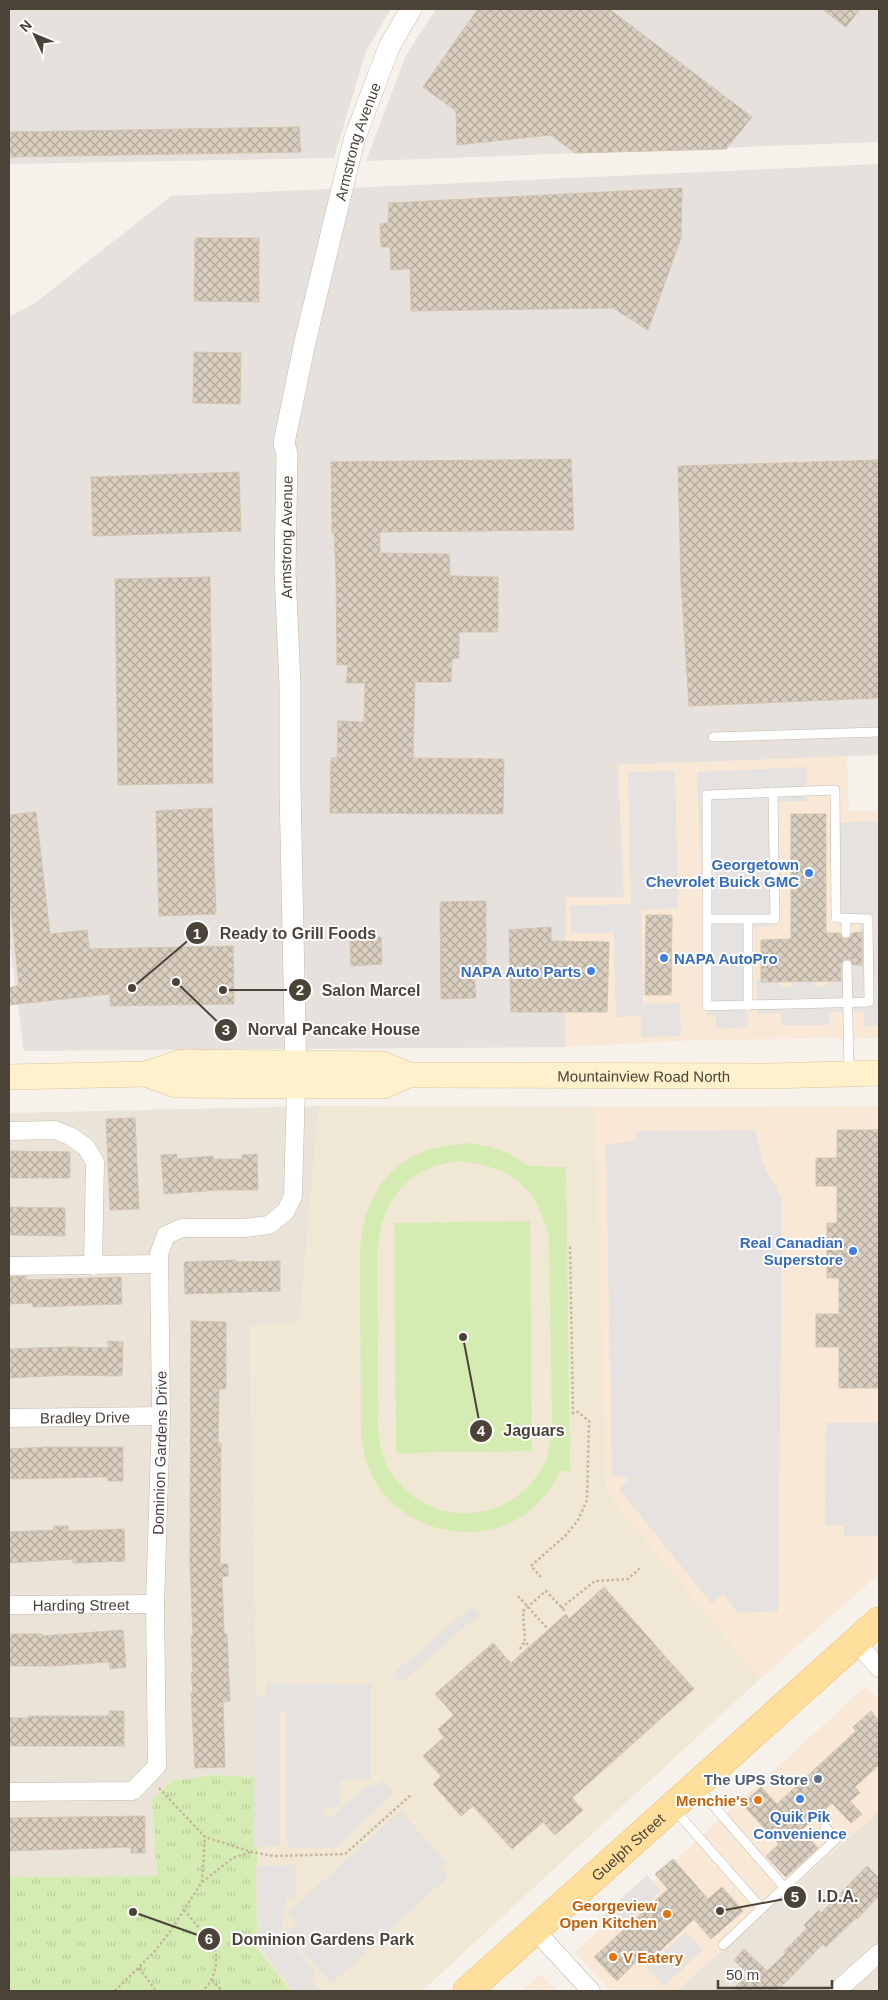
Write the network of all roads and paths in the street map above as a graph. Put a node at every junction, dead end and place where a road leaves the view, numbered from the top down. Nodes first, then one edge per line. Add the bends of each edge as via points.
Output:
1 (411, 9) edge
2 (879, 732) edge
3 (713, 736) dead end
4 (773, 792) junction
5 (846, 918) junction
6 (706, 919) junction
7 (748, 919) junction
8 (846, 933) dead end
9 (847, 965) dead end
10 (848, 1003) junction
11 (748, 1006) junction
12 (879, 1073) edge
13 (849, 1074) junction
14 (296, 1075) junction
15 (9, 1077) edge
16 (9, 1131) edge
17 (570, 1245) dead end
18 (159, 1264) junction
19 (9, 1266) edge
20 (94, 1266) junction
21 (161, 1416) junction
22 (9, 1418) edge
23 (640, 1568) dead end
24 (540, 1576) dead end
25 (518, 1596) dead end
26 (155, 1604) junction
27 (9, 1605) edge
28 (528, 1606) junction
29 (561, 1608) junction
30 (565, 1612) dead end
31 (879, 1621) edge
32 (547, 1628) dead end
33 (525, 1641) junction
34 (856, 1642) junction
35 (528, 1645) dead end
36 (520, 1649) dead end
37 (879, 1668) edge
38 (148, 1776) junction
39 (696, 1786) junction
40 (9, 1792) edge
41 (412, 1794) dead end
42 (672, 1807) junction
43 (825, 1827) dead end
44 (205, 1838) junction
45 (252, 1852) junction
46 (202, 1882) junction
47 (784, 1886) junction
48 (761, 1908) junction
49 (184, 1910) junction
50 (535, 1930) junction
51 (723, 1945) dead end
52 (879, 1953) edge
53 (138, 1968) junction
54 (212, 1980) junction
55 (115, 1991) edge
56 (156, 1991) edge
57 (202, 1991) edge
58 (222, 1991) edge
59 (467, 1991) edge
60 (590, 1991) edge
61 (837, 1991) edge

1 - 14 street, Armstrong Avenue via 389,47 354,140 284,443 287,454 285,572 290,685
2 - 3 lane
4 - 5 lane via 835,790 836,918
4 - 6 lane via 707,795
4 - 7 lane via 774,919
5 - 8 lane
5 - 10 lane via 868,919 869,1002
6 - 7 lane
6 - 11 lane via 707,1006
7 - 11 lane
9 - 10 lane
10 - 11 lane
10 - 13 lane
12 - 13 main road, Mountainview Road North
13 - 14 main road, Mountainview Road North via 408,1075 384,1086
14 - 15 main road, Mountainview Road North via 176,1085 145,1074
14 - 18 street, Dominion Gardens Drive via 293,1196 286,1211 268,1225 182,1228 166,1235
16 - 20 street via 55,1130 86,1147 95,1162
17 - 24 path via 573,1413 578,1412 589,1421 587,1500 566,1536 531,1566
18 - 20 street
18 - 21 street, Dominion Gardens Drive
19 - 20 street
21 - 22 street, Bradley Drive
21 - 26 street, Dominion Gardens Drive
23 - 29 path via 628,1579 595,1581
25 - 28 path
26 - 27 street, Harding Street
26 - 38 street, Dominion Gardens Drive via 157,1766
28 - 29 path via 546,1591
28 - 32 path
28 - 33 path via 523,1611
29 - 30 path
31 - 34 main road, Guelph Street
33 - 35 path
33 - 36 path
34 - 37 street
34 - 39 main road, Guelph Street
38 - 40 street, Dominion Gardens Drive via 133,1791
38 - 44 path
39 - 42 main road, Guelph Street
39 - 47 lane
41 - 45 path via 345,1854 274,1856
42 - 48 lane
42 - 50 main road, Guelph Street
43 - 47 lane via 836,1838
44 - 45 path
44 - 46 path
45 - 46 path via 233,1858
46 - 49 path
47 - 48 lane
48 - 51 lane
49 - 53 path via 155,1952
49 - 54 path via 216,1950
50 - 59 main road, Guelph Street
50 - 60 street
52 - 61 street
53 - 55 path
53 - 56 path
54 - 57 path
54 - 58 path

